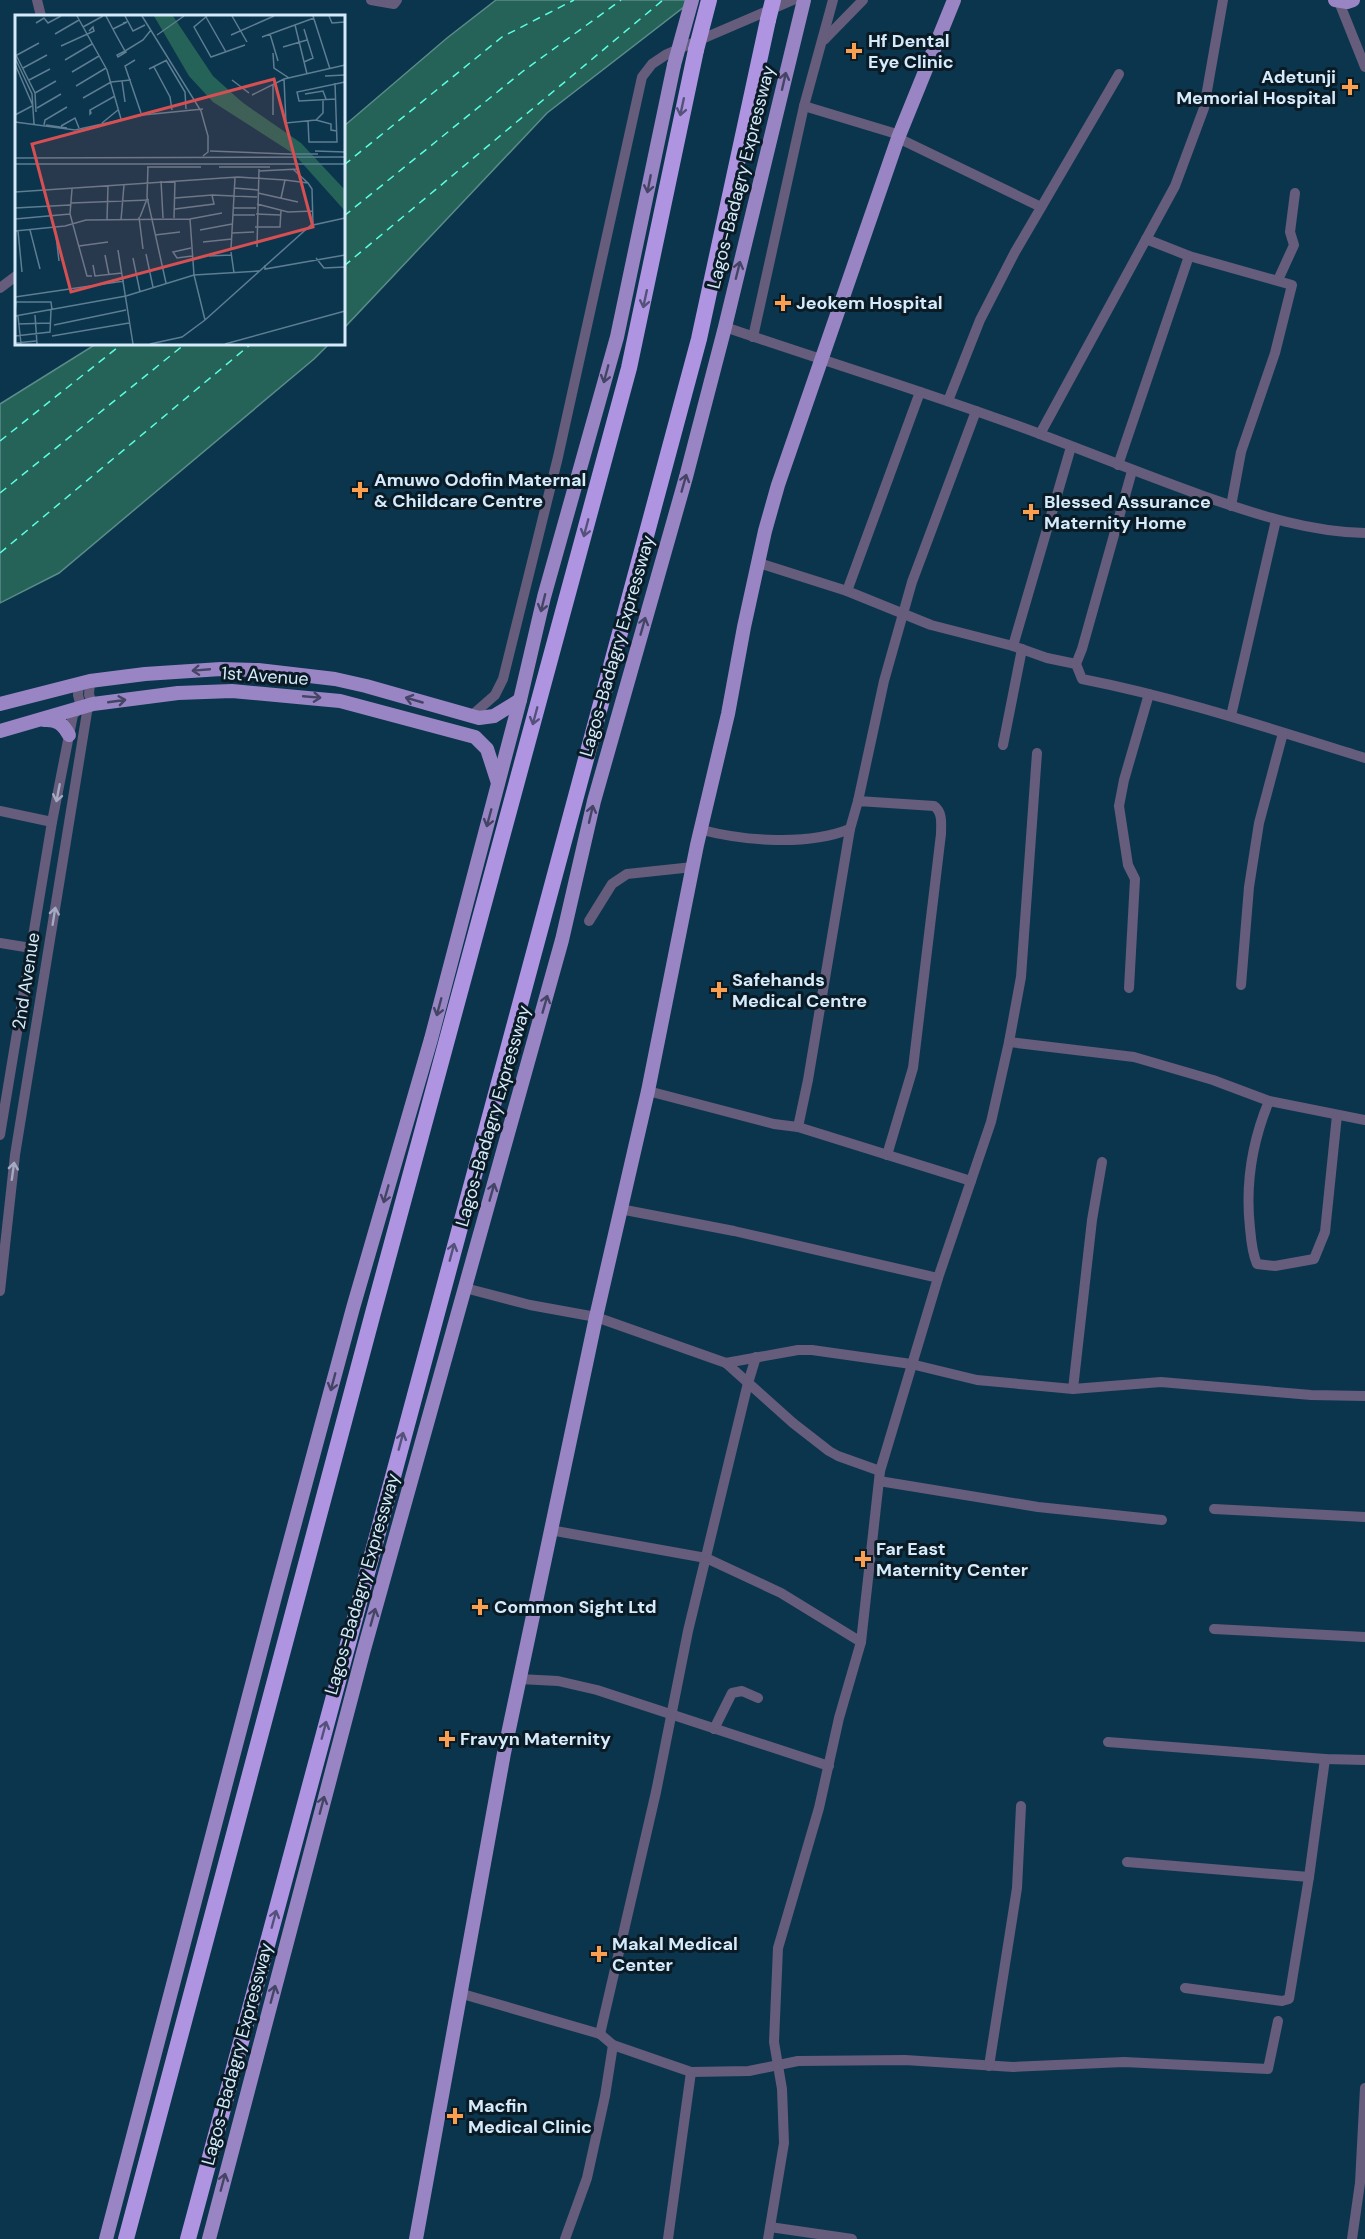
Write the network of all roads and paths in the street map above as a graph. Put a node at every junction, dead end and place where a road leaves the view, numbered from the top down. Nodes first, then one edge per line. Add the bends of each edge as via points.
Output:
1 (37, 0) edge
2 (371, 0) edge
3 (397, 0) edge
4 (692, 0) edge
5 (709, 0) edge
6 (773, 0) edge
7 (793, 0) edge
8 (804, 0) edge
9 (833, 0) edge
10 (863, 0) edge
11 (954, 0) edge
12 (1223, 0) edge
13 (1342, 1) edge
14 (41, 15) edge
15 (822, 42) junction
16 (1365, 67) edge
17 (1119, 74) dead end
18 (804, 106) junction
19 (899, 137) junction
20 (1294, 193) dead end
21 (1041, 207) junction
22 (1146, 239) junction
23 (1189, 256) junction
24 (15, 277) edge
25 (1278, 280) junction
26 (0, 288) edge
27 (725, 327) junction
28 (753, 337) junction
29 (822, 360) junction
30 (920, 392) junction
31 (948, 401) junction
32 (975, 411) junction
33 (1040, 434) junction
34 (1071, 447) junction
35 (1118, 465) junction
36 (1132, 471) junction
37 (1231, 506) junction
38 (1276, 520) junction
39 (1365, 533) edge
40 (759, 563) junction
41 (847, 591) junction
42 (904, 616) junction
43 (1018, 648) junction
44 (1076, 664) junction
45 (84, 682) junction
46 (1149, 694) junction
47 (520, 700) junction
48 (0, 704) edge
49 (87, 705) junction
50 (1231, 716) junction
51 (470, 717) junction
52 (39, 720) junction
53 (0, 731) edge
54 (1284, 733) junction
55 (69, 735) junction
56 (1003, 745) dead end
57 (1037, 753) dead end
58 (1365, 758) edge
59 (498, 783) junction
60 (858, 801) junction
61 (0, 812) edge
62 (52, 822) junction
63 (850, 829) junction
64 (702, 830) junction
65 (693, 867) junction
66 (589, 921) dead end
67 (0, 943) edge
68 (31, 948) junction
69 (1241, 985) dead end
70 (1129, 988) dead end
71 (1009, 1042) junction
72 (648, 1091) junction
73 (1269, 1101) junction
74 (1337, 1114) junction
75 (1365, 1120) edge
76 (798, 1127) junction
77 (0, 1136) edge
78 (887, 1155) junction
79 (1102, 1162) dead end
80 (971, 1180) junction
81 (620, 1209) junction
82 (938, 1278) junction
83 (465, 1288) junction
84 (0, 1292) edge
85 (596, 1317) junction
86 (756, 1358) junction
87 (726, 1363) junction
88 (911, 1364) junction
89 (748, 1383) junction
90 (1073, 1389) junction
91 (1365, 1396) edge
92 (880, 1476) junction
93 (1214, 1509) dead end
94 (1365, 1516) edge
95 (1162, 1520) dead end
96 (550, 1530) junction
97 (706, 1558) junction
98 (1214, 1629) dead end
99 (1365, 1637) edge
100 (861, 1642) junction
101 (519, 1679) junction
102 (758, 1698) dead end
103 (671, 1715) junction
104 (714, 1729) junction
105 (1108, 1742) dead end
106 (1325, 1759) junction
107 (1365, 1760) edge
108 (829, 1766) junction
109 (1021, 1806) dead end
110 (1127, 1862) dead end
111 (1309, 1877) junction
112 (1185, 1989) dead end
113 (459, 1993) junction
114 (1278, 2021) dead end
115 (600, 2034) junction
116 (613, 2045) junction
117 (779, 2063) junction
118 (989, 2066) junction
119 (691, 2072) junction
120 (1365, 2088) edge
121 (770, 2227) junction
122 (106, 2239) edge
123 (126, 2239) edge
124 (188, 2239) edge
125 (209, 2239) edge
126 (416, 2239) edge
127 (565, 2239) edge
128 (668, 2239) edge
129 (768, 2239) edge
130 (852, 2239) edge
131 (1352, 2239) edge

1 - 14 street
2 - 3 street via 394,4
4 -> 47 main road, bridge via 674,65 616,337 544,597
5 -> 123 highway, bridge via 680,116 629,368
124 -> 6 highway, Lagos-Badagry Expressway, bridge via 699,339
7 - 51 street via 667,54 642,77 558,457 503,679 495,695
27 -> 8 main road, Lagos-Badagry Expressway
9 - 15 street
10 - 15 street
11 - 19 main road
12 - 22 street via 1204,108 1175,186
13 - 16 street
15 - 18 street
17 - 21 street
18 - 19 street
18 - 28 street
19 - 21 street
19 - 29 main road
20 - 25 street via 1290,232 1294,245
21 - 31 street via 980,320
22 - 23 street
22 - 33 street
23 - 25 street
23 - 35 street
24 - 26 street
25 - 37 street via 1290,284 1291,290 1275,353 1241,452
27 - 28 street
83 -> 27 main road, Lagos-Badagry Expressway
28 - 29 street
29 - 30 street
29 - 40 main road via 778,485
30 - 31 street
30 - 41 street
31 - 32 street
32 - 33 street
32 - 42 street via 912,582
33 - 34 street
34 - 35 street
34 - 43 street
35 - 36 street
36 - 37 street
36 - 44 street
37 - 38 street
38 - 39 street via 1334,532
38 - 50 street
40 - 41 street
40 - 64 main road
41 - 42 street
42 - 43 street
42 - 60 street via 884,681
43 - 44 street
43 - 56 street
44 - 46 street via 1082,679
45 - 48 main road, 1st Avenue
45 - 49 street, 2nd Avenue via 78,695
51 -> 45 main road, 1st Avenue via 335,679 258,670 145,674
46 - 50 street
46 - 70 street via 1119,806 1128,865 1135,879
47 - 51 main road, 1st Avenue via 494,716
47 - 59 main road
49 - 52 main road, 1st Avenue
49 - 55 street, 2nd Avenue via 73,715
49 -> 59 main road, 1st Avenue via 178,693 232,691 340,701 475,737 487,749
84 -> 49 street, 2nd Avenue via 15,1155
50 - 54 street
52 - 53 main road, 1st Avenue
52 - 55 main road via 52,719 64,726
54 - 58 street
54 - 69 street via 1258,823
55 -> 62 street, 2nd Avenue
57 - 71 street via 1021,977
59 -> 122 main road via 431,1039 288,1547
60 - 63 street
60 - 78 street via 934,806 940,816 913,1068
61 - 62 street
62 - 68 street, 2nd Avenue
63 - 64 street via 785,840 738,838
63 - 76 street
64 - 65 main road
65 - 66 street via 627,874 612,884
65 - 72 main road
67 - 68 street
68 - 77 street, 2nd Avenue
71 - 73 street via 1134,1057
71 - 80 street via 991,1122
72 - 76 street
72 - 81 main road
73 - 74 street
73 - 74 street via 1252,1152 1247,1195 1257,1264 1275,1266 1314,1259 1318,1252 1325,1232
74 - 75 street
76 - 78 street
78 - 80 street
79 - 90 street
80 - 82 street
81 - 82 street
81 - 85 main road
82 - 88 street
83 - 85 street
125 -> 83 main road, Lagos-Badagry Expressway via 363,1653
85 - 87 street
85 - 96 main road
86 - 87 street
86 - 88 street via 812,1350
86 - 89 street
87 - 89 street
88 - 90 street via 977,1380
88 - 92 street
89 - 92 street via 829,1451
89 - 97 street
90 - 91 street via 1161,1382
92 - 95 street via 1038,1507
92 - 100 street
93 - 94 street
96 - 97 street
96 - 101 main road
97 - 100 street via 781,1593
97 - 103 street
98 - 99 street
100 - 108 street
101 - 103 street via 558,1681 597,1690
101 - 113 main road
102 - 104 street via 742,1691 732,1693
103 - 104 street
103 - 115 street
104 - 108 street
105 - 106 street
106 - 107 street
106 - 111 street
108 - 117 street via 778,1948 774,2042
109 - 118 street via 1017,1888
110 - 111 street
111 - 112 street via 1289,1999
113 - 115 street
113 - 126 main road
114 - 118 street via 1268,2069 1124,2062
115 - 116 street
116 - 119 street
116 - 127 street via 586,2178
117 - 118 street via 905,2060
117 - 119 street via 749,2071
117 - 121 street via 784,2143
119 - 128 street
120 - 131 street via 1360,2182
121 - 129 street
121 - 130 street

